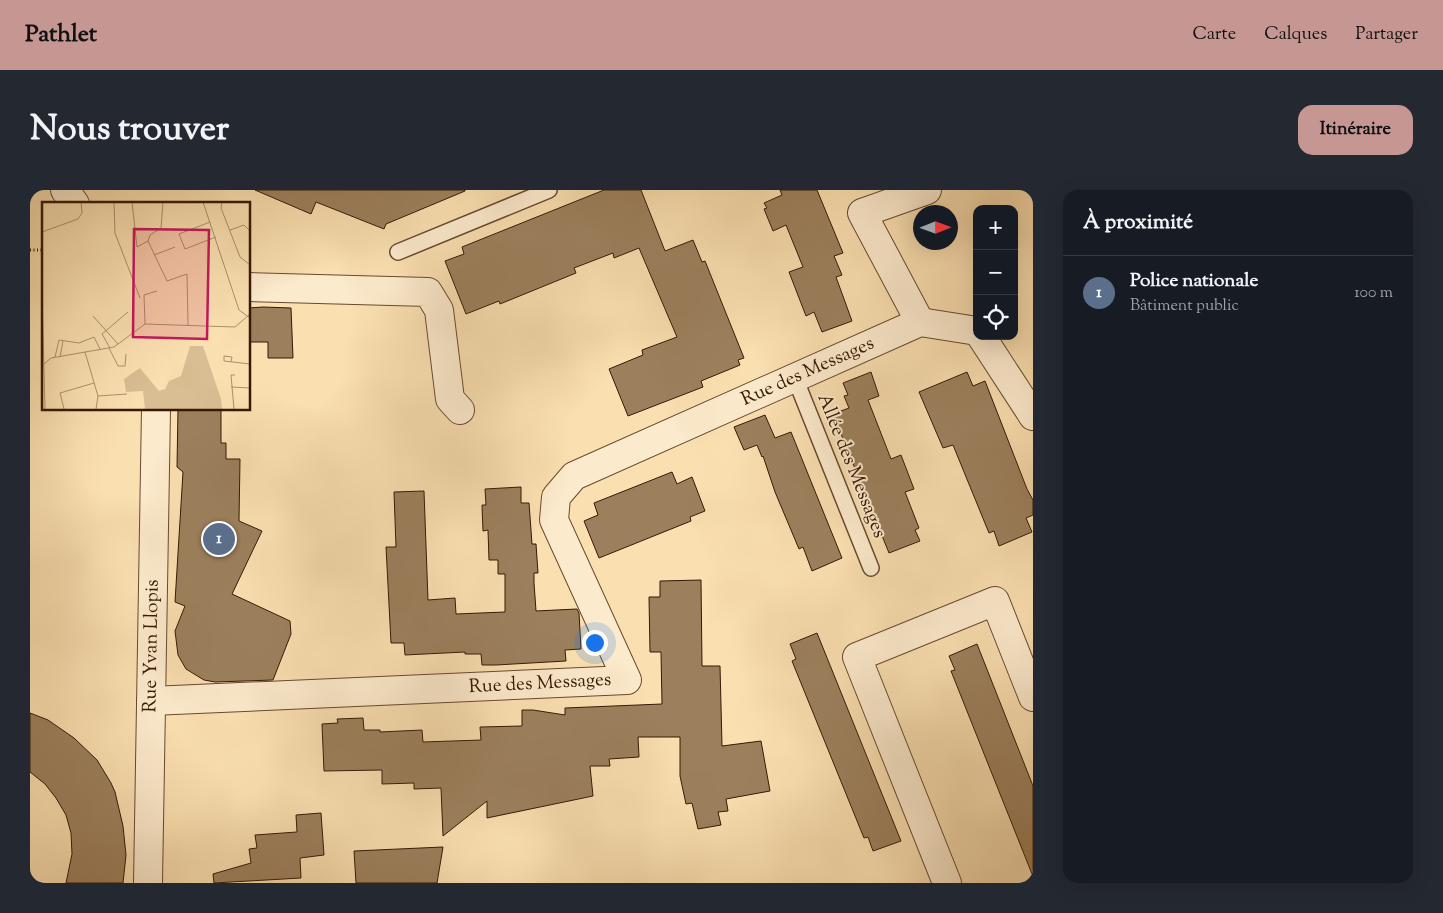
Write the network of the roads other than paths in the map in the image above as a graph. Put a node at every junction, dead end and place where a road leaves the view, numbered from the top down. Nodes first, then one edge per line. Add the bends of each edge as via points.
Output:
1 (65, 190) edge
2 (549, 190) edge
3 (927, 190) edge
4 (74, 202) edge
5 (398, 252) dead end
6 (250, 287) edge
7 (920, 322) junction
8 (973, 330) edge
9 (984, 340) edge
10 (795, 378) junction
11 (156, 410) edge
12 (460, 410) dead end
13 (1033, 416) edge
14 (871, 568) dead end
15 (1033, 697) edge
16 (151, 701) junction
17 (148, 883) edge
18 (947, 883) edge

1 - 4 street
2 - 5 lane
3 - 7 street via 862,213
6 - 12 street via 428,292 439,310 450,399
7 - 8 street
7 - 10 street, Rue des Messages
9 - 13 street
10 - 14 lane, Allée des Messages
10 - 16 street, Rue des Messages via 574,476 556,497 554,520 627,680
11 - 16 street, Rue Yvan Llopis
15 - 18 street via 995,601 857,657
16 - 17 street, Rue Yvan Llopis

